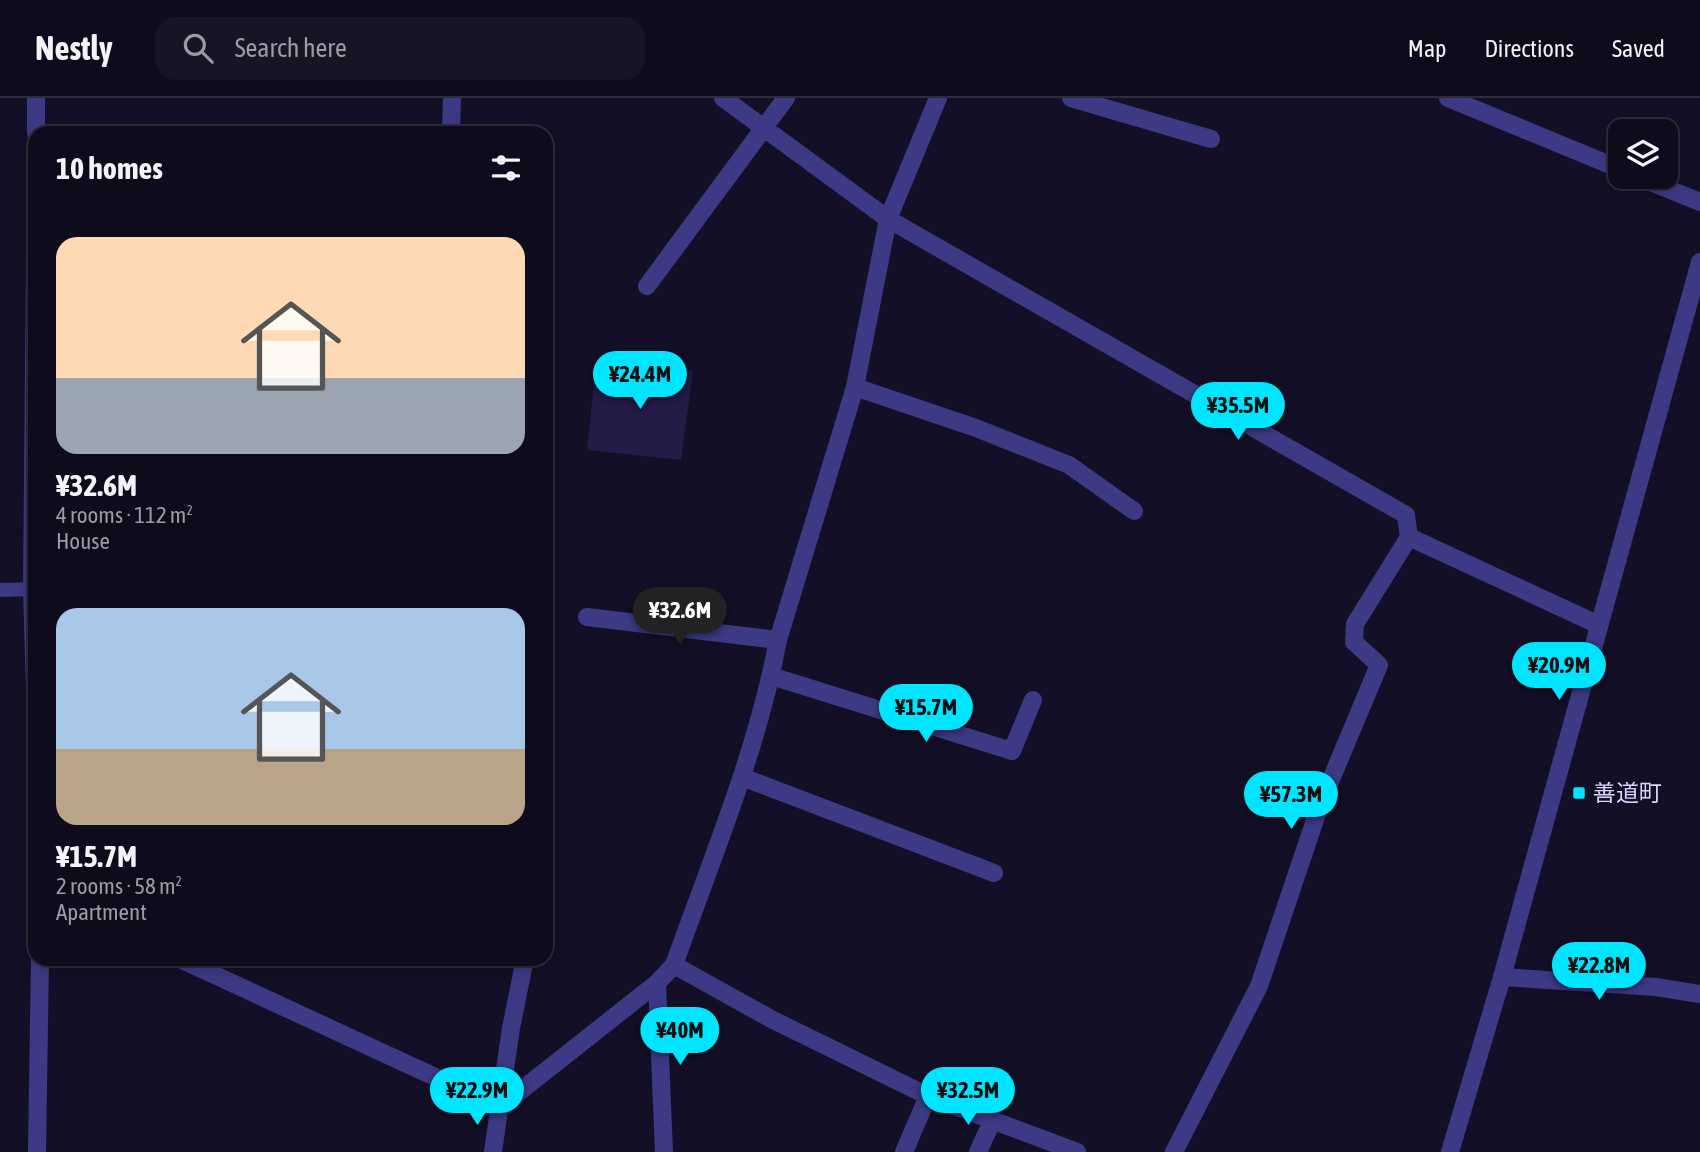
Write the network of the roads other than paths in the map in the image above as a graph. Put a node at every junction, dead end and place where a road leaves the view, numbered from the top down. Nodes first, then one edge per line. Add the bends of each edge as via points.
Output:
1 (36, 98) edge
2 (453, 98) edge
3 (723, 98) edge
4 (786, 98) edge
5 (938, 98) edge
6 (1071, 98) edge
7 (1448, 98) edge
8 (36, 126) edge
9 (451, 126) edge
10 (764, 128) junction
11 (1211, 139) dead end
12 (1608, 164) edge
13 (1668, 189) edge
14 (1700, 202) edge
15 (888, 219) junction
16 (1700, 262) edge
17 (647, 286) dead end
18 (855, 387) junction
19 (1134, 510) dead end
20 (1409, 537) junction
21 (28, 589) edge
22 (0, 590) edge
23 (586, 617) dead end
24 (1599, 625) junction
25 (779, 640) junction
26 (771, 676) junction
27 (1033, 700) dead end
28 (742, 777) junction
29 (994, 873) dead end
30 (674, 965) junction
31 (40, 966) edge
32 (195, 966) edge
33 (524, 966) edge
34 (1502, 977) junction
35 (657, 984) junction
36 (1700, 994) edge
37 (928, 1096) junction
38 (500, 1107) junction
39 (993, 1119) junction
40 (37, 1152) edge
41 (493, 1152) edge
42 (664, 1152) edge
43 (904, 1152) edge
44 (978, 1152) edge
45 (1077, 1152) edge
46 (1174, 1152) edge
47 (1450, 1152) edge

1 - 8 street
2 - 9 street
3 - 10 street
4 - 10 street
5 - 15 street
6 - 11 street
7 - 12 street
10 - 15 street
10 - 17 street
13 - 14 street
15 - 18 street
15 - 20 street via 1406,515
16 - 24 street
18 - 19 street via 1069,465
18 - 25 street
20 - 24 street
20 - 46 street via 1355,624 1354,642 1379,665 1319,808 1259,986
21 - 22 lane
23 - 25 street
24 - 34 street
25 - 26 street
26 - 27 street via 1012,751
26 - 28 street
28 - 29 street
28 - 30 street
30 - 35 street
30 - 37 street
31 - 40 street
32 - 38 street
33 - 38 street
34 - 36 street
34 - 47 street
35 - 38 street
35 - 42 street
37 - 39 street
37 - 43 street
38 - 41 street
39 - 44 street
39 - 45 street

